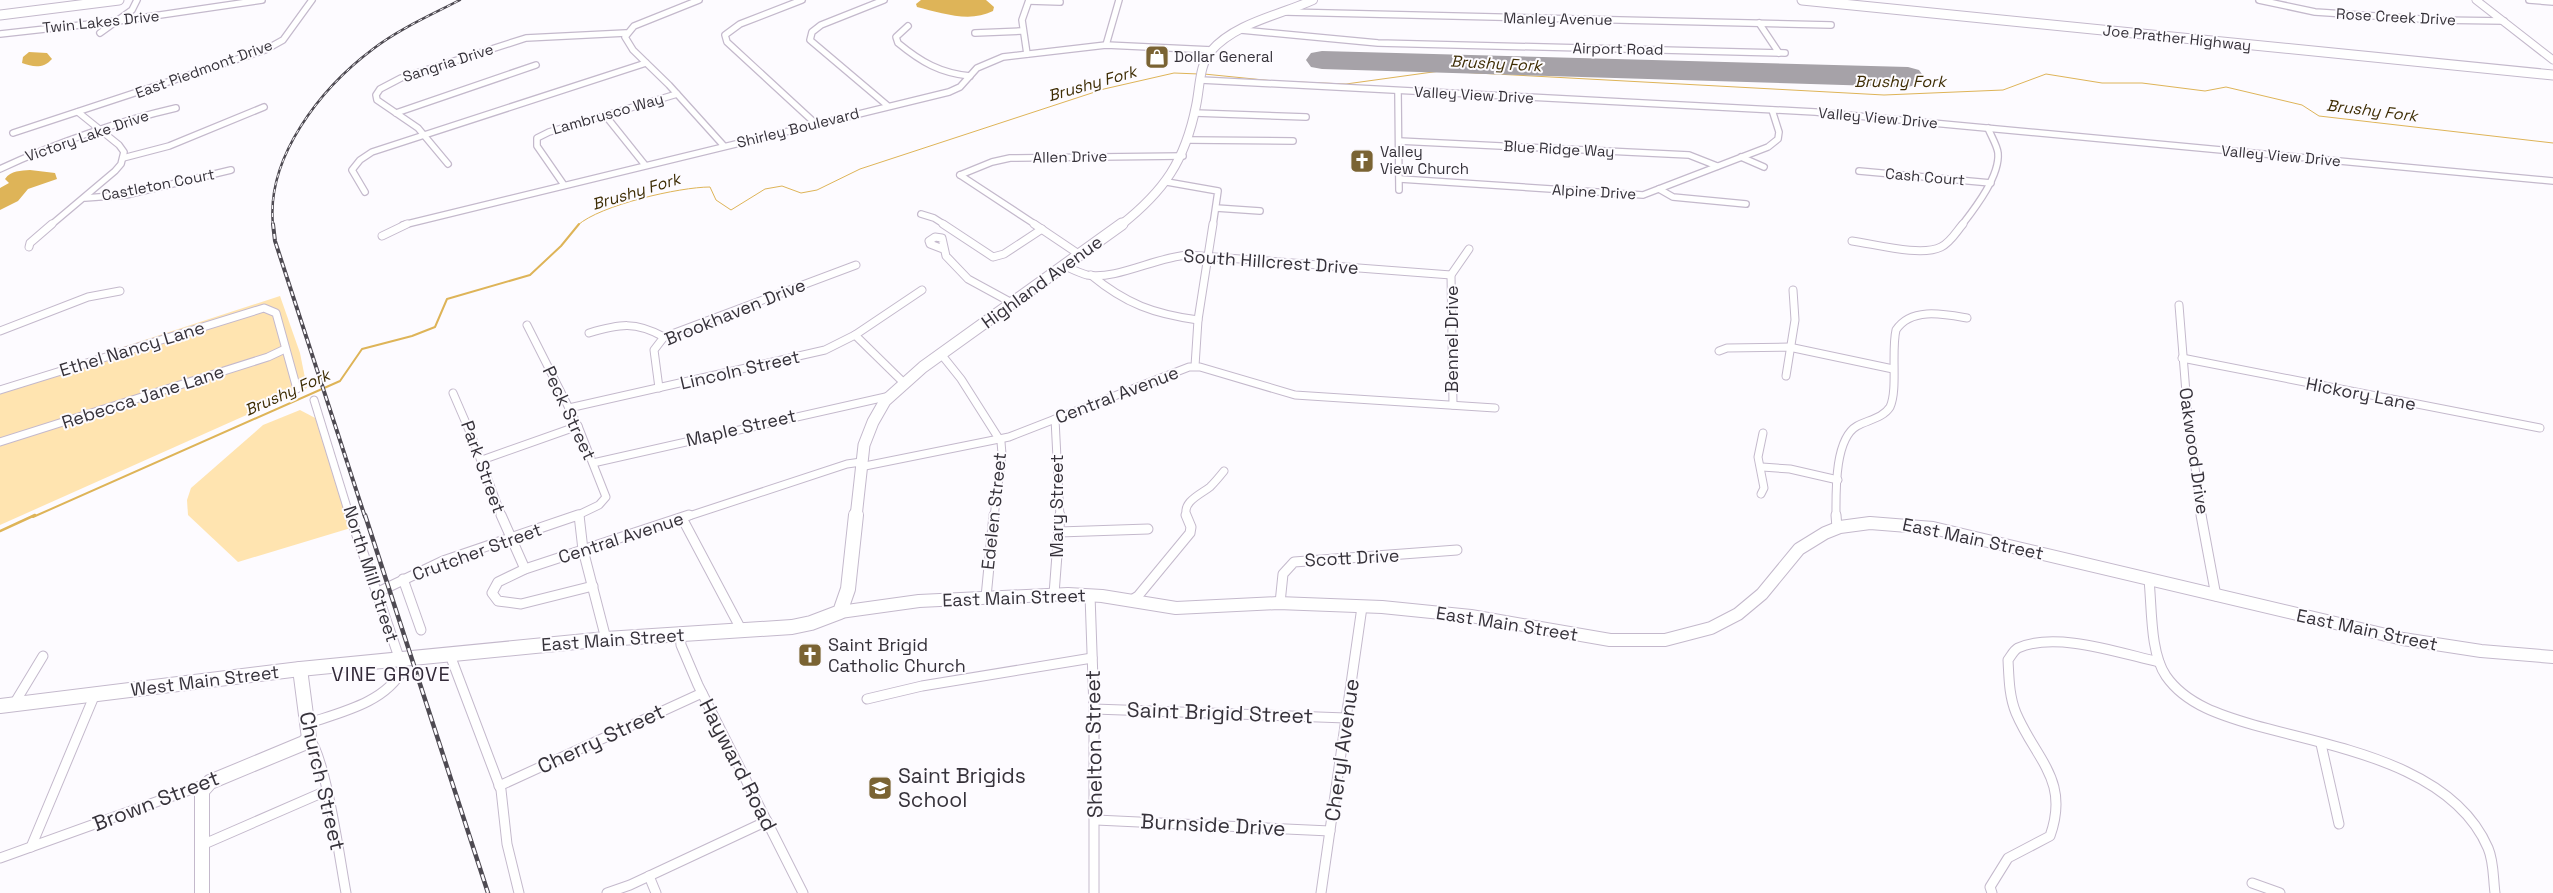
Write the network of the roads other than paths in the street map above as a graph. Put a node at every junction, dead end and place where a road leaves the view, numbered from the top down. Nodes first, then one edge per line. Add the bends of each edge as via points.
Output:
1 (78, 0) edge
2 (119, 0) edge
3 (137, 0) edge
4 (262, 0) edge
5 (312, 0) edge
6 (699, 0) edge
7 (802, 0) edge
8 (884, 0) edge
9 (1029, 0) edge
10 (1119, 0) edge
11 (1313, 0) edge
12 (1802, 0) edge
13 (1855, 0) edge
14 (2259, 0) edge
15 (2476, 0) edge
16 (2529, 0) edge
17 (1060, 2) dead end
18 (2553, 2) edge
19 (0, 10) edge
20 (1286, 12) junction
21 (0, 15) edge
22 (115, 21) junction
23 (2504, 21) junction
24 (1760, 24) junction
25 (1831, 25) dead end
26 (908, 26) dead end
27 (1241, 30) junction
28 (1021, 31) junction
29 (626, 33) junction
30 (975, 33) dead end
31 (0, 34) edge
32 (100, 34) dead end
33 (1106, 45) junction
34 (1212, 50) junction
35 (1027, 54) junction
36 (2553, 60) edge
37 (646, 63) junction
38 (536, 65) dead end
39 (2553, 69) edge
40 (2553, 75) edge
41 (970, 76) junction
42 (1202, 76) junction
43 (1398, 92) junction
44 (677, 94) junction
45 (888, 106) junction
46 (176, 108) dead end
47 (264, 108) dead end
48 (1772, 110) junction
49 (78, 112) junction
50 (396, 113) junction
51 (1195, 113) junction
52 (605, 115) junction
53 (1306, 117) dead end
54 (816, 124) junction
55 (1988, 128) junction
56 (100, 131) junction
57 (13, 133) dead end
58 (423, 135) junction
59 (1189, 140) junction
60 (1292, 141) dead end
61 (1399, 142) junction
62 (724, 146) junction
63 (1183, 156) junction
64 (1741, 157) junction
65 (123, 158) junction
66 (448, 164) dead end
67 (645, 165) junction
68 (1717, 166) junction
69 (1764, 167) dead end
70 (0, 169) edge
71 (231, 170) dead end
72 (1859, 171) dead end
73 (1400, 179) junction
74 (2553, 181) edge
75 (1167, 182) junction
76 (1991, 183) junction
77 (564, 185) junction
78 (1659, 189) junction
79 (1399, 190) dead end
80 (365, 192) dead end
81 (85, 198) junction
82 (1746, 204) dead end
83 (1216, 208) junction
84 (1260, 210) dead end
85 (922, 214) dead end
86 (1042, 229) junction
87 (382, 236) dead end
88 (1852, 241) dead end
89 (29, 247) dead end
90 (943, 249) dead end
91 (1469, 249) dead end
92 (1080, 255) junction
93 (1209, 256) junction
94 (856, 265) dead end
95 (1065, 266) junction
96 (1091, 275) junction
97 (1451, 275) junction
98 (922, 290) dead end
99 (1793, 290) dead end
100 (120, 291) dead end
101 (1012, 304) junction
102 (2179, 305) dead end
103 (1966, 318) dead end
104 (1198, 320) junction
105 (527, 325) dead end
106 (0, 332) edge
107 (588, 333) dead end
108 (855, 335) junction
109 (664, 337) junction
110 (1789, 347) junction
111 (285, 349) junction
112 (1719, 351) dead end
113 (941, 354) junction
114 (2182, 358) junction
115 (1195, 366) junction
116 (1893, 369) junction
117 (1786, 376) dead end
118 (904, 383) junction
119 (659, 388) junction
120 (297, 389) dead end
121 (0, 390) edge
122 (453, 393) dead end
123 (890, 396) junction
124 (314, 400) dead end
125 (1453, 405) junction
126 (569, 408) junction
127 (1495, 408) dead end
128 (1055, 419) junction
129 (578, 426) junction
130 (2540, 428) dead end
131 (1762, 433) dead end
132 (1000, 439) junction
133 (0, 442) edge
134 (482, 460) junction
135 (593, 463) junction
136 (861, 464) junction
137 (1762, 467) junction
138 (1224, 471) dead end
139 (1838, 480) junction
140 (1761, 494) dead end
141 (603, 501) joint
142 (579, 515) junction
143 (682, 518) junction
144 (1837, 528) junction
145 (1148, 529) dead end
146 (1059, 532) junction
147 (508, 539) junction
148 (583, 550) junction
149 (1457, 550) dead end
150 (525, 569) junction
151 (403, 579) junction
152 (2149, 580) junction
153 (593, 586) junction
154 (376, 593) junction
155 (1054, 594) junction
156 (1090, 594) junction
157 (2216, 596) junction
158 (986, 597) junction
159 (1130, 602) junction
160 (1280, 603) junction
161 (1362, 606) junction
162 (840, 612) junction
163 (420, 630) dead end
164 (742, 631) junction
165 (680, 634) junction
166 (606, 639) junction
167 (450, 655) junction
168 (43, 656) dead end
169 (2553, 657) edge
170 (1092, 658) junction
171 (406, 659) junction
172 (2159, 662) junction
173 (300, 669) junction
174 (702, 693) junction
175 (95, 694) junction
176 (867, 699) dead end
177 (5, 708) edge
178 (1094, 709) junction
179 (1346, 718) junction
180 (309, 723) junction
181 (309, 738) junction
182 (2321, 744) junction
183 (210, 782) junction
184 (499, 786) junction
185 (326, 791) junction
186 (1096, 820) junction
187 (767, 821) junction
188 (2339, 824) dead end
189 (1330, 831) junction
190 (202, 845) junction
191 (31, 847) junction
192 (1, 861) edge
193 (649, 876) junction
194 (2252, 883) dead end
195 (202, 893) edge
196 (346, 893) edge
197 (519, 893) edge
198 (607, 893) edge
199 (656, 893) edge
200 (803, 893) edge
201 (1094, 893) edge
202 (1321, 893) edge
203 (1992, 893) edge
204 (2280, 893) edge
205 (2495, 893) edge

1 - 19 highway
2 - 21 highway
3 - 22 street via 132,10
4 - 22 street, Twin Lakes Drive
5 - 49 street, East Piedmont Drive via 283,40 265,50
6 - 29 street via 640,23
7 - 54 street via 740,24 725,35 727,42
8 - 45 street via 821,25 812,32 810,40
9 - 17 street
9 - 28 street via 1020,19
10 - 33 street
11 - 20 main road
12 - 40 highway, Joe Prather Highway
13 - 39 highway, Joe Prather Highway
14 - 23 street, Rose Creek Drive via 2315,12
15 - 23 street
16 - 18 street
20 - 24 street, Manley Avenue
20 - 27 main road
22 - 31 street, Twin Lakes Drive
22 - 32 street
23 - 36 street
24 - 25 street, Manley Avenue
24 - 27 street, Airport Road via 1782,53 1378,43
26 - 41 street via 896,37 898,43 930,69 949,75
27 - 34 main road
28 - 30 street
28 - 35 street
29 - 37 street via 626,41
29 - 50 street, Sangria Drive via 526,38 401,78 380,89 376,95 377,100
33 - 34 street, Shirley Boulevard
33 - 35 street, Shirley Boulevard
34 - 42 main road, Highland Avenue
35 - 41 street, Shirley Boulevard via 989,61
37 - 44 street
37 - 58 street
38 - 50 street
41 - 45 street, Shirley Boulevard via 960,87 949,92
42 - 43 street, Valley View Drive
42 - 51 main road, Highland Avenue
43 - 48 street, Valley View Drive
43 - 61 street
44 - 52 street, Lambrusco Way
44 - 62 street
45 - 54 street, Shirley Boulevard
46 - 56 street, Victory Lake Drive
47 - 65 street via 168,146
48 - 55 street, Valley View Drive
48 - 64 street, Alpine Drive via 1779,132 1778,140
49 - 56 street
49 - 57 street, East Piedmont Drive
50 - 58 street, Sangria Drive
51 - 53 street
51 - 59 main road, Highland Avenue
52 - 67 street
52 - 77 street, Lambrusco Way via 548,132 536,140 538,150
54 - 62 street, Shirley Boulevard
55 - 74 street, Valley View Drive
55 - 76 street via 1999,160
56 - 65 street via 119,145 124,152
56 - 70 street, Victory Lake Drive via 27,156
58 - 66 street, Sangria Drive
58 - 80 street via 382,148 360,160 352,173
59 - 60 street
59 - 63 main road, Highland Avenue
61 - 68 street, Blue Ridge Way via 1689,155
61 - 73 street
62 - 67 street, Shirley Boulevard
63 - 75 main road, Highland Avenue
63 - 86 street, Allen Drive via 1010,158 960,175
64 - 68 street, Alpine Drive
64 - 69 street
65 - 81 street via 115,171
67 - 77 street, Shirley Boulevard
68 - 78 street, Alpine Drive
71 - 81 street, Castleton Court via 126,195
72 - 76 street, Cash Court
73 - 78 street, Alpine Drive via 1631,195 1643,195
73 - 79 street
75 - 83 street via 1215,189 1218,191
75 - 92 main road, Highland Avenue via 1134,214
76 - 88 street via 1950,241 1940,248 1917,251
77 - 87 street, Shirley Boulevard via 404,225
78 - 82 street via 1673,197
81 - 89 street
83 - 84 street
83 - 93 street
85 - 86 street via 934,218 993,257 1004,254
86 - 92 street
90 - 101 street via 948,259 973,283
91 - 97 street, Bennel Drive
92 - 95 main road, Highland Avenue
93 - 96 street, South Hillcrest Drive via 1171,256 1105,275
93 - 97 street, South Hillcrest Drive
93 - 104 street
94 - 109 street, Brookhaven Drive
95 - 96 street, South Hillcrest Drive
95 - 101 main road, Highland Avenue
96 - 104 street via 1132,305 1164,315
97 - 125 street, Bennel Drive
98 - 108 street, Lincoln Street
99 - 110 street via 1796,298 1795,323
100 - 106 street via 86,296
101 - 113 main road, Highland Avenue
102 - 114 street, Oakwood Drive
103 - 116 street via 1932,314 1904,320 1895,337
104 - 115 street
105 - 126 street, Peck Street
107 - 109 street via 635,323
108 - 118 street
108 - 119 street, Lincoln Street via 818,352
109 - 119 street, Brookhaven Drive via 654,350
110 - 112 street via 1735,347
110 - 116 street
110 - 117 street
111 - 120 street
111 - 121 street, Ethel Nancy Lane via 276,313 264,308
111 - 133 street, Rebecca Jane Lane
113 - 118 main road, Highland Avenue
113 - 132 street, Edelen Street
114 - 130 street, Hickory Lane
114 - 157 street, Oakwood Drive via 2198,496
115 - 125 street, Central Avenue via 1295,395
115 - 128 street, Central Avenue
116 - 139 street via 1890,407 1847,434 1841,447
118 - 123 main road, Highland Avenue
119 - 126 street, Lincoln Street
122 - 134 street, Park Street
123 - 135 street, Maple Street
123 - 136 main road, Highland Avenue via 872,423
124 - 154 street, North Mill Street
125 - 127 street, Central Avenue
126 - 129 street, Peck Street
128 - 132 street, Central Avenue
128 - 146 street, Mary Street via 1060,483
129 - 134 street
129 - 135 street, Peck Street
131 - 137 street via 1758,457
132 - 136 street, Central Avenue
132 - 158 street, Edelen Street via 1002,454
134 - 147 street, Park Street
135 - 141 street, Peck Street via 606,493
136 - 143 street, Central Avenue via 847,464
136 - 162 main road, Highland Avenue via 848,589
137 - 139 street via 1790,469
137 - 140 street via 1764,488
138 - 159 street via 1188,503 1185,513 1190,534
139 - 144 street
141 - 142 street, Crutcher Street
142 - 147 street, Crutcher Street
142 - 148 street
143 - 148 street, Central Avenue
143 - 164 street
144 - 152 street, East Main Street via 1871,522 1912,524
144 - 161 street, East Main Street via 1816,536 1800,548 1760,597 1735,617 1704,631 1668,640 1604,639 1476,617
145 - 146 street
146 - 155 street, Mary Street
147 - 150 street, Park Street
147 - 151 street, Crutcher Street via 442,561
148 - 150 street, Central Avenue
148 - 153 street
149 - 160 street, Scott Drive via 1294,562 1282,576
150 - 153 street, Central Avenue via 498,582 492,593 495,599 521,604
151 - 154 street, Crutcher Street
151 - 163 street, North Mill Street
152 - 157 street, East Main Street
152 - 172 street
153 - 166 street
154 - 171 street, North Mill Street
155 - 156 street, East Main Street
155 - 158 street, East Main Street
156 - 159 street, East Main Street
156 - 170 street, Shelton Street
157 - 169 street, East Main Street via 2402,639 2481,651
158 - 162 street, East Main Street via 876,605
159 - 160 street, East Main Street via 1175,608
160 - 161 street, East Main Street
161 - 179 street, Cheryl Avenue
162 - 164 main road, East Main Street via 801,626
164 - 165 main road, East Main Street
165 - 166 main road, East Main Street
165 - 174 street, Hayward Road via 681,645
166 - 167 main road, East Main Street
167 - 171 main road, East Main Street
167 - 184 street
168 - 177 street
170 - 176 street via 922,686
170 - 178 street, Shelton Street
171 - 173 main road, West Main Street
171 - 180 street, North Mill Street via 402,672 389,688 339,713
172 - 182 street via 2166,676 2200,705 2229,718
172 - 203 street via 2061,641 2044,641 2016,649 2008,660 2013,704 2052,778 2059,812 2050,836 2008,858 1990,887
173 - 175 main road, West Main Street
173 - 180 main road, Church Street
174 - 184 street, Cherry Street
174 - 187 street, Hayward Road
175 - 177 main road, West Main Street
175 - 191 street
178 - 179 street, Saint Brigid Street
178 - 186 street, Shelton Street
179 - 189 street, Cheryl Avenue
180 - 181 main road, Church Street
181 - 183 main road, Brown Street via 304,743
181 - 185 street, Church Street via 315,745
182 - 188 street
182 - 205 street via 2400,768 2455,800 2465,810 2489,849
183 - 190 main road via 202,791
183 - 191 street, Brown Street
184 - 197 street via 507,844
185 - 190 street
185 - 196 street, Church Street
186 - 189 street, Burnside Drive
186 - 201 street, Shelton Street
187 - 193 street
187 - 200 street, Hayward Road
189 - 202 street, Cheryl Avenue
190 - 195 main road
191 - 192 street, Brown Street
193 - 198 street
193 - 199 street
194 - 204 street

